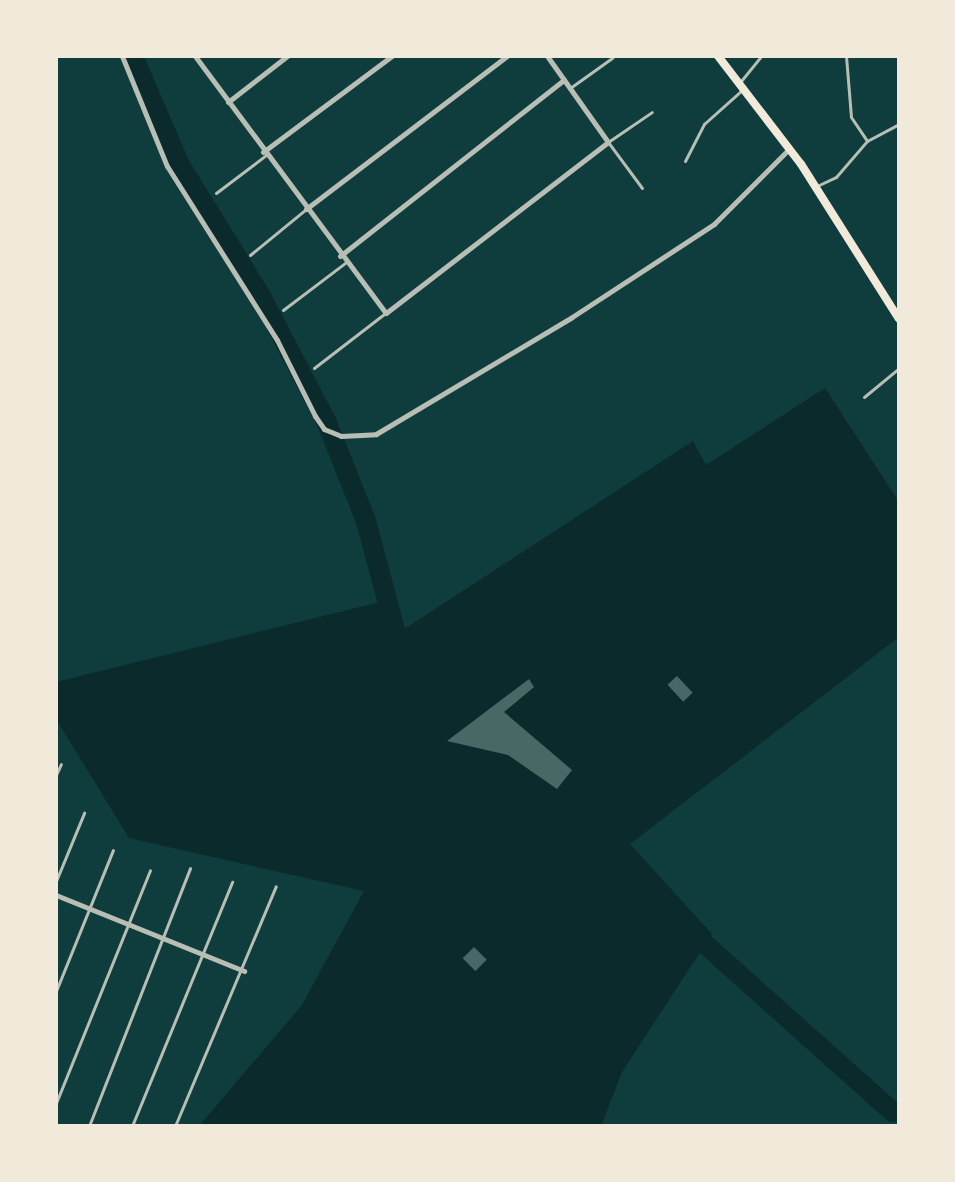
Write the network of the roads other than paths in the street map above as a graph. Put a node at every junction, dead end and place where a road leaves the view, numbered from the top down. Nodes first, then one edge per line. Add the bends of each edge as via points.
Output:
1 (122, 56) edge
2 (195, 56) edge
3 (287, 56) edge
4 (392, 56) edge
5 (507, 56) edge
6 (547, 56) edge
7 (718, 56) edge
8 (761, 56) edge
9 (846, 56) edge
10 (612, 58) dead end
11 (564, 80) junction
12 (742, 85) junction
13 (570, 88) junction
14 (228, 102) junction
15 (652, 112) dead end
16 (899, 124) edge
17 (867, 141) junction
18 (608, 142) junction
19 (789, 149) junction
20 (264, 154) junction
21 (685, 161) dead end
22 (815, 187) junction
23 (642, 188) dead end
24 (216, 193) dead end
25 (306, 209) junction
26 (250, 255) dead end
27 (340, 256) junction
28 (345, 263) junction
29 (283, 310) dead end
30 (386, 313) junction
31 (899, 319) edge
32 (314, 368) dead end
33 (899, 368) edge
34 (864, 397) dead end
35 (61, 764) dead end
36 (56, 775) edge
37 (84, 813) dead end
38 (113, 850) dead end
39 (190, 868) dead end
40 (150, 870) dead end
41 (56, 881) edge
42 (232, 882) dead end
43 (276, 886) dead end
44 (56, 895) edge
45 (89, 908) junction
46 (128, 924) junction
47 (163, 938) junction
48 (202, 954) junction
49 (244, 971) junction
50 (56, 991) edge
51 (56, 1103) edge
52 (89, 1126) edge
53 (132, 1126) edge
54 (175, 1126) edge

1 - 19 street via 167,166 277,340 324,429 341,436 376,434 572,317 714,224
2 - 14 street
3 - 14 street
4 - 20 street
5 - 25 street
6 - 11 street
7 - 12 main road
8 - 12 lane
9 - 17 lane via 851,117
10 - 13 lane
11 - 13 street
11 - 27 street
12 - 19 main road
12 - 21 lane via 704,124
13 - 18 street
14 - 20 street
15 - 18 lane
16 - 17 lane
17 - 22 lane via 836,177
18 - 23 lane
18 - 30 street
19 - 22 main road
20 - 24 lane
20 - 25 street
22 - 31 main road
25 - 26 lane
25 - 27 street
27 - 28 street
28 - 29 lane
28 - 30 street
30 - 32 lane
33 - 34 lane
35 - 36 lane
37 - 41 lane
38 - 45 lane
39 - 47 lane
40 - 46 lane
42 - 48 lane
43 - 49 lane
44 - 45 street
45 - 46 street
45 - 50 lane
46 - 47 street
46 - 51 lane
47 - 48 street
47 - 52 lane
48 - 49 street
48 - 53 lane
49 - 54 lane

